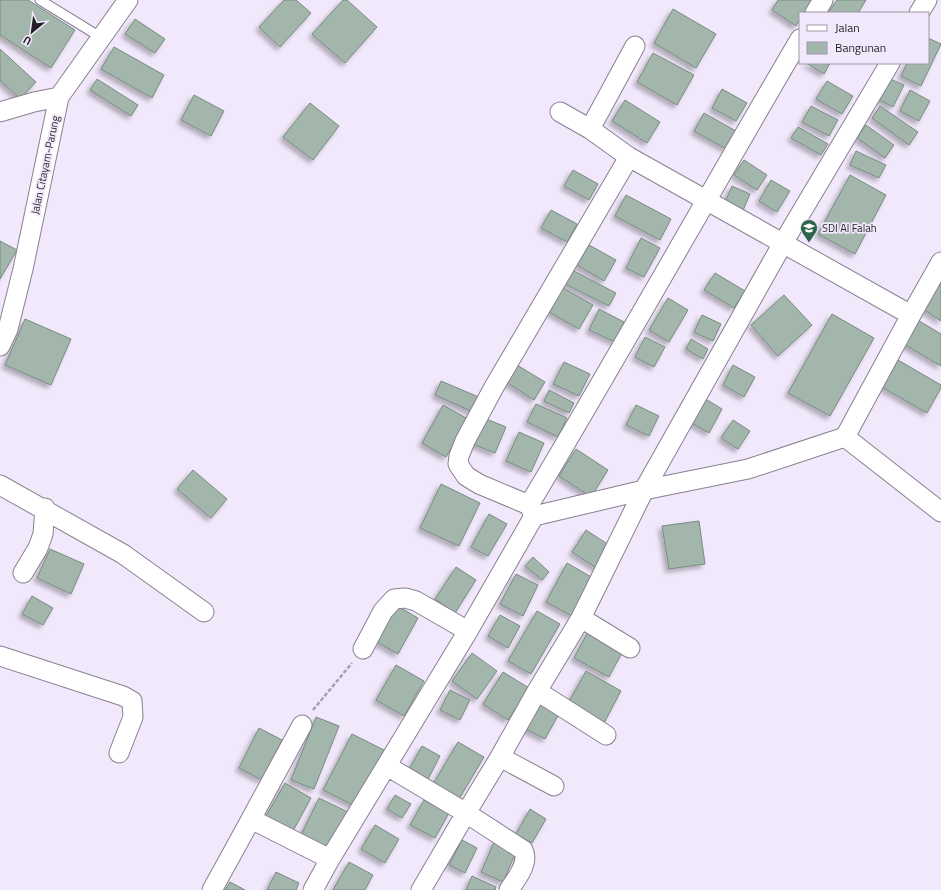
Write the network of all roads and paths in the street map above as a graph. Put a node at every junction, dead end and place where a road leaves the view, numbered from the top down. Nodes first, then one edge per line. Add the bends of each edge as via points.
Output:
1 (40, 0) edge
2 (128, 0) edge
3 (823, 0) edge
4 (927, 0) edge
5 (817, 12) edge
6 (920, 12) edge
7 (102, 38) junction
8 (799, 41) edge
9 (635, 46) dead end
10 (889, 64) edge
11 (59, 97) junction
12 (0, 112) edge
13 (560, 112) dead end
14 (590, 129) junction
15 (629, 157) junction
16 (705, 200) junction
17 (783, 243) junction
18 (941, 262) edge
19 (911, 315) junction
20 (0, 346) edge
21 (845, 438) junction
22 (0, 485) edge
23 (644, 490) junction
24 (44, 508) junction
25 (532, 510) junction
26 (941, 512) edge
27 (23, 573) dead end
28 (204, 612) dead end
29 (581, 618) junction
30 (468, 632) junction
31 (630, 648) dead end
32 (363, 649) joint
33 (0, 656) edge
34 (537, 691) junction
35 (302, 725) joint
36 (606, 735) dead end
37 (119, 753) dead end
38 (500, 757) junction
39 (387, 766) junction
40 (554, 786) dead end
41 (466, 813) junction
42 (251, 819) junction
43 (330, 860) junction
44 (212, 890) edge
45 (313, 890) edge
46 (421, 890) edge
47 (509, 890) edge

1 - 7 lane
2 - 7 street, Jalan Citayam-Parung
3 - 5 street
4 - 6 street
7 - 11 street, Jalan Citayam-Parung
8 - 16 street
9 - 14 street
10 - 17 street
11 - 12 street
11 - 20 street, Jalan Citayam-Parung via 23,269 8,329
13 - 14 street
14 - 15 street
15 - 16 street
15 - 25 street via 494,387 459,456 458,464 466,476
16 - 17 street
16 - 25 street
17 - 19 street
17 - 23 street
18 - 19 street
19 - 21 street
21 - 23 street via 748,468
21 - 26 street
22 - 24 street
23 - 25 street
23 - 29 street
24 - 27 street via 43,534
24 - 28 street via 123,554
25 - 30 street
29 - 31 street
29 - 34 street
30 - 32 street via 416,601 394,599 383,611
30 - 39 street
32 - 35 path
33 - 37 street via 115,693 132,701 133,717
34 - 36 street
34 - 38 street
35 - 42 street
38 - 40 street
38 - 41 street
39 - 41 street
39 - 43 street
41 - 46 street
41 - 47 street via 526,854 526,862
42 - 43 street
42 - 44 street
43 - 45 street

